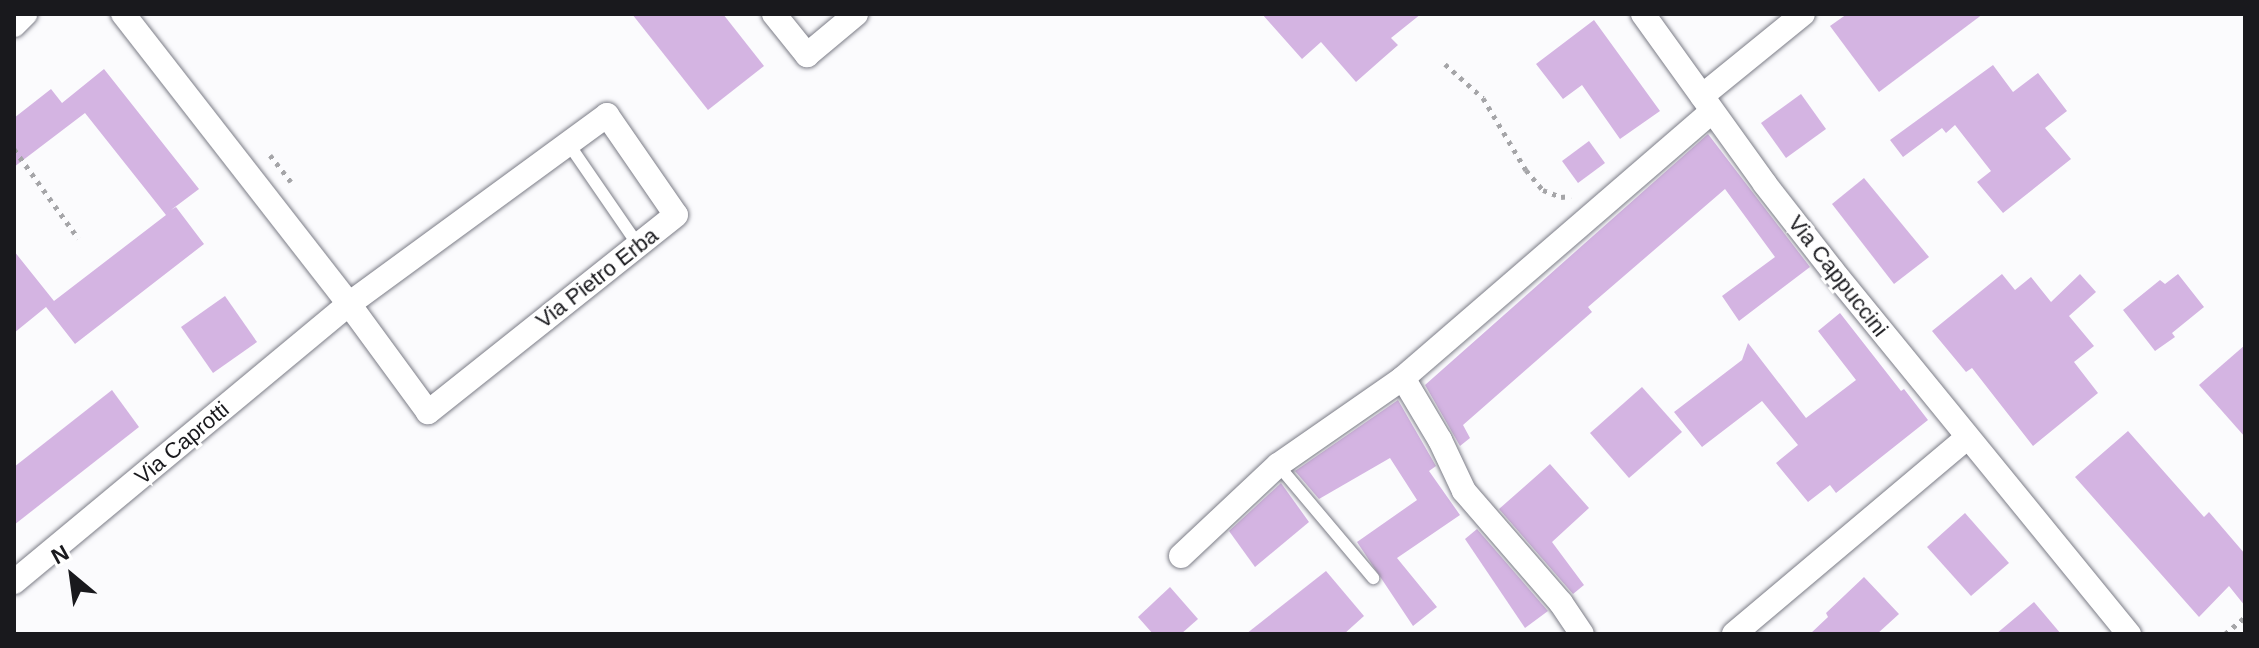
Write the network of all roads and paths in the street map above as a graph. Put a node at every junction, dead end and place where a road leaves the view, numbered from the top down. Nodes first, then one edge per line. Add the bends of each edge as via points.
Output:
1 (25, 14) edge
2 (123, 14) edge
3 (774, 14) edge
4 (856, 14) edge
5 (1643, 14) edge
6 (1803, 14) edge
7 (14, 25) edge
8 (1445, 64) dead end
9 (1707, 103) junction
10 (568, 143) junction
11 (14, 149) edge
12 (1577, 195) dead end
13 (78, 238) dead end
14 (638, 245) junction
15 (349, 304) junction
16 (1403, 378) junction
17 (1967, 438) junction
18 (1278, 465) junction
19 (1181, 556) dead end
20 (1373, 578) dead end
21 (14, 582) edge
22 (2245, 617) edge
23 (1582, 634) edge
24 (1734, 634) edge
25 (2129, 634) edge
26 (2225, 634) edge

1 - 7 street
2 - 15 street, Via Pietro Erba
3 - 4 street via 807,55
5 - 9 street, Via Cappuccini
6 - 9 street
8 - 12 path via 1483,98 1543,190 1561,197
9 - 16 street
9 - 17 street, Via Cappuccini
10 - 14 lane
10 - 14 street, Via Pietro Erba via 607,115 676,215
10 - 15 street, Via Pietro Erba
11 - 13 path
14 - 15 street, Via Pietro Erba via 428,412
15 - 21 street, Via Caprotti
16 - 18 street
16 - 23 street via 1464,491
17 - 24 street
17 - 25 street, Via Cappuccini
18 - 19 street
18 - 20 lane
22 - 26 path

